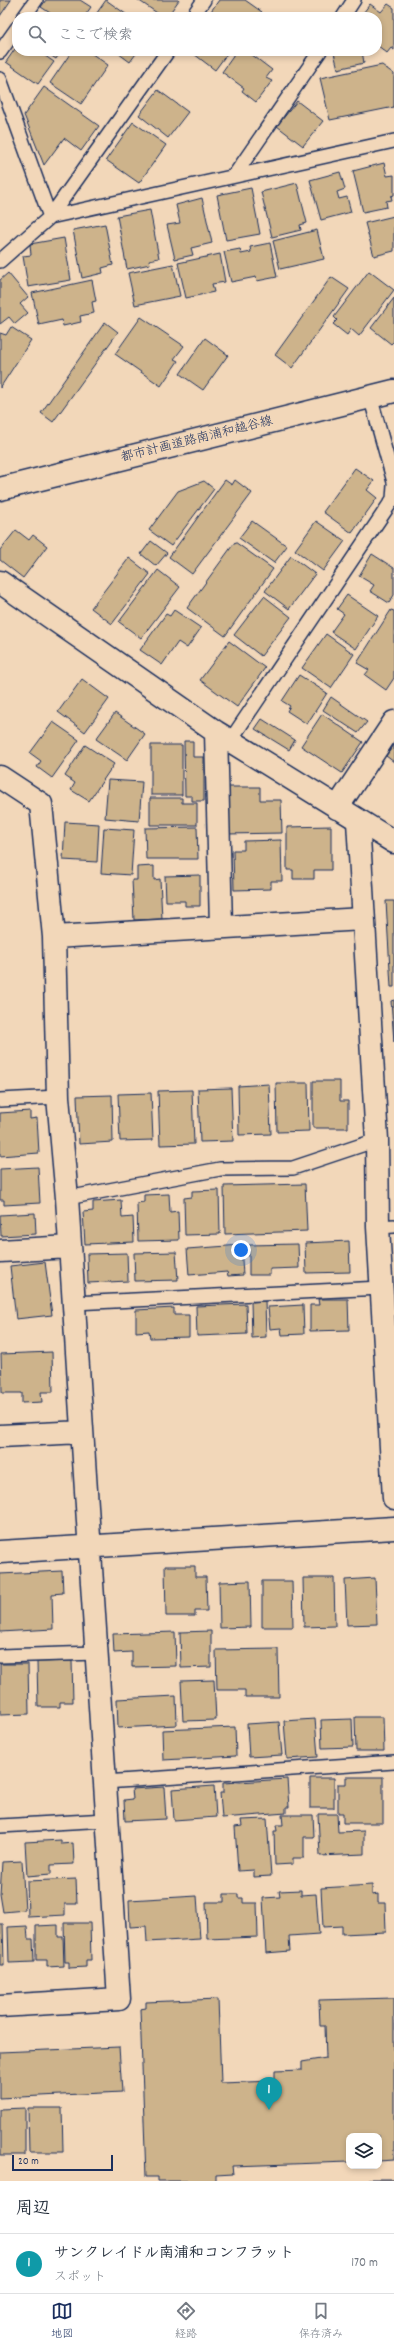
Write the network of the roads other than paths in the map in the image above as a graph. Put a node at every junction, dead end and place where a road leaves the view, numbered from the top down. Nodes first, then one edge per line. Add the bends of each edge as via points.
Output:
1 (36, 0) edge
2 (204, 0) edge
3 (354, 0) edge
4 (28, 12) edge
5 (196, 12) edge
6 (346, 12) edge
7 (12, 35) edge
8 (0, 52) edge
9 (164, 56) edge
10 (317, 56) edge
11 (0, 79) edge
12 (394, 141) edge
13 (234, 176) junction
14 (50, 217) junction
15 (0, 261) edge
16 (394, 390) edge
17 (370, 396) junction
18 (394, 482) edge
19 (394, 485) edge
20 (0, 489) edge
21 (0, 582) edge
22 (394, 722) edge
23 (223, 736) junction
24 (0, 777) edge
25 (337, 808) junction
26 (358, 821) junction
27 (394, 842) edge
28 (363, 918) junction
29 (221, 926) junction
30 (54, 936) junction
31 (58, 1097) junction
32 (0, 1100) edge
33 (377, 1140) junction
34 (67, 1198) junction
35 (386, 1226) edge
36 (70, 1247) junction
37 (0, 1251) edge
38 (381, 1288) junction
39 (74, 1303) junction
40 (82, 1432) junction
41 (0, 1436) edge
42 (394, 1498) edge
43 (394, 1528) edge
44 (90, 1546) junction
45 (0, 1552) edge
46 (96, 1653) junction
47 (0, 1656) edge
48 (394, 1762) edge
49 (105, 1782) junction
50 (108, 1820) junction
51 (0, 1826) edge
52 (0, 2006) edge

1 - 4 lane
2 - 5 lane
3 - 6 lane
7 - 8 lane
9 - 14 lane
10 - 13 lane
11 - 14 lane
12 - 13 lane
13 - 14 lane
14 - 15 lane
16 - 17 street, 都市計画道路南浦和越谷線
17 - 18 lane
17 - 20 street, 都市計画道路南浦和越谷線
19 - 23 lane via 393,499
21 - 23 street
22 - 25 street
23 - 25 street
23 - 29 street
24 - 30 street via 41,804
25 - 26 street
26 - 27 street
26 - 28 street
28 - 29 street
28 - 33 street
29 - 30 street
30 - 31 street
31 - 32 lane
31 - 34 street
33 - 34 lane via 293,1168 220,1169
33 - 35 street
34 - 36 street
35 - 38 street
36 - 37 street
36 - 39 street
38 - 39 lane
38 - 42 street
39 - 40 street
40 - 41 street
40 - 44 street
43 - 44 street
44 - 45 street
44 - 46 street
46 - 47 lane
46 - 49 street
48 - 49 lane
49 - 50 street
50 - 51 lane
50 - 52 street via 119,1999

